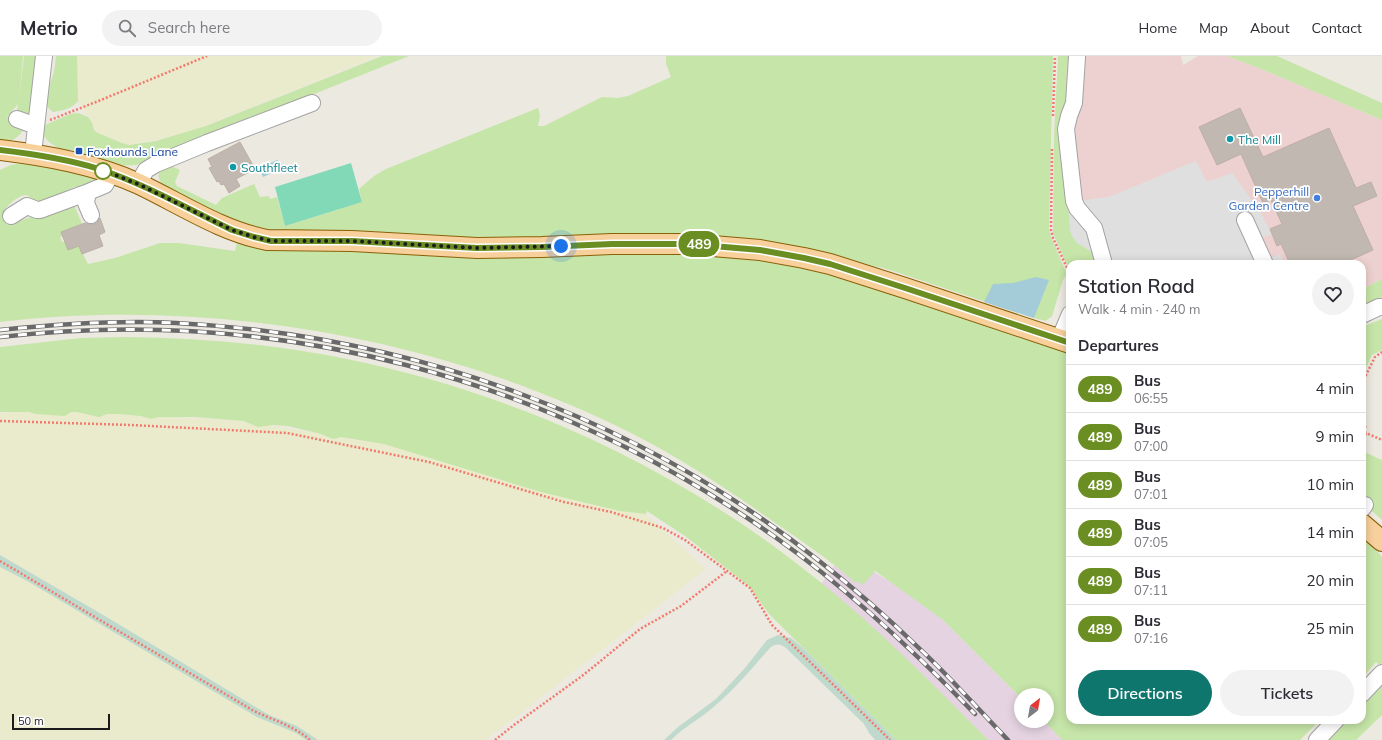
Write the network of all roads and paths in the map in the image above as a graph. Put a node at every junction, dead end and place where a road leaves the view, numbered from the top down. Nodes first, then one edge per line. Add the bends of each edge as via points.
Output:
1 (44, 56) edge
2 (207, 56) edge
3 (1055, 56) edge
4 (1077, 57) dead end
5 (312, 103) dead end
6 (17, 119) dead end
7 (1053, 122) dead end
8 (36, 126) junction
9 (1053, 145) dead end
10 (0, 150) edge
11 (33, 154) junction
12 (111, 174) junction
13 (138, 184) junction
14 (86, 193) junction
15 (91, 215) dead end
16 (10, 216) dead end
17 (1245, 220) dead end
18 (1103, 260) edge
19 (1263, 260) edge
20 (1066, 266) edge
21 (1381, 306) edge
22 (1366, 313) edge
23 (1065, 342) edge
24 (1382, 352) edge
25 (1366, 374) edge
26 (0, 422) edge
27 (1366, 433) edge
28 (1382, 440) edge
29 (1369, 522) edge
30 (1382, 550) edge
31 (0, 561) edge
32 (727, 571) junction
33 (1381, 675) edge
34 (1366, 690) edge
35 (1332, 724) edge
36 (310, 740) edge
37 (495, 740) edge
38 (890, 740) edge
39 (1317, 740) edge

1 - 8 street
2 - 8 path
3 - 7 path
4 - 18 street via 1074,102 1066,129 1074,201 1094,228
5 - 13 street via 156,164 146,170
6 - 8 street
8 - 11 street
9 - 20 path via 1051,230
10 - 11 main road
11 - 12 main road via 75,162
12 - 13 main road
12 - 14 street via 105,185
13 - 23 main road via 232,230 271,241 352,241 477,248 689,244 753,249 830,264
14 - 15 street via 86,203
14 - 16 street via 40,210 27,206
17 - 19 street
21 - 22 street
24 - 25 path via 1374,357
26 - 32 path via 287,433 414,459 663,528 685,540
27 - 28 path
29 - 30 main road via 1377,545
31 - 36 path via 254,711 294,728
32 - 37 path via 680,606 640,630
32 - 38 path via 750,588 772,626
33 - 34 street
35 - 39 street

